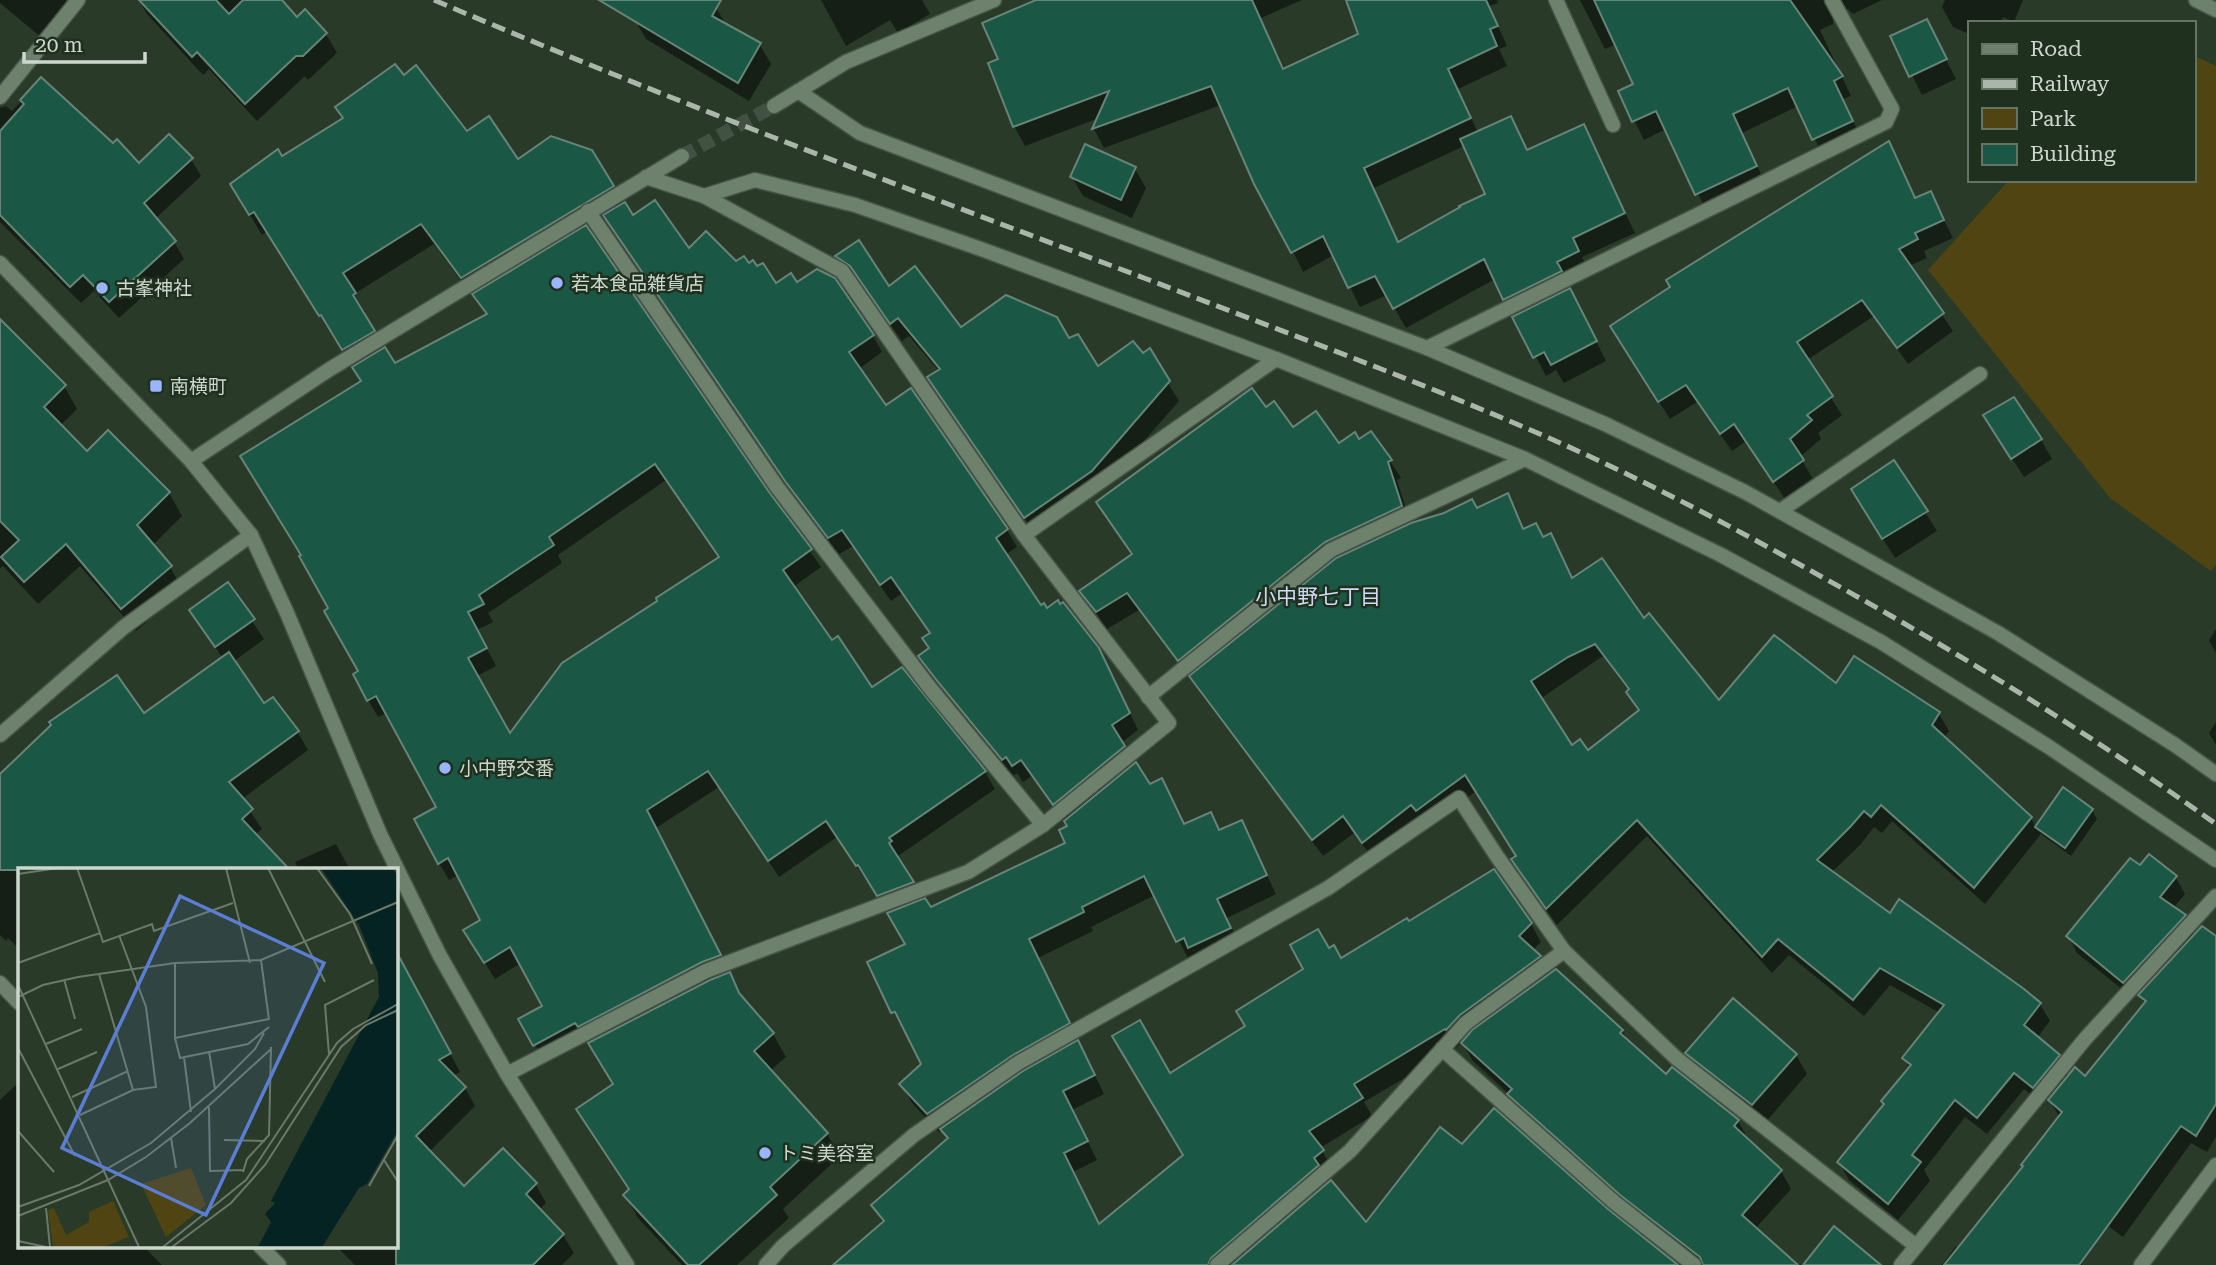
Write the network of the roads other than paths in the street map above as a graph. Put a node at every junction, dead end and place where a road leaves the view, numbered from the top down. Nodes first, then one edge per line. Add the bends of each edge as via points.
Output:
1 (78, 0) edge
2 (994, 0) edge
3 (1556, 0) edge
4 (1832, 0) edge
5 (2196, 0) edge
6 (2216, 10) edge
7 (798, 91) junction
8 (0, 97) edge
9 (774, 106) tunnel mouth
10 (1613, 125) dead end
11 (682, 156) tunnel mouth
12 (646, 177) junction
13 (704, 197) junction
14 (588, 211) junction
15 (0, 263) edge
16 (1427, 348) junction
17 (1276, 359) junction
18 (1979, 374) dead end
19 (1525, 459) junction
20 (191, 461) junction
21 (1780, 511) junction
22 (1024, 535) junction
23 (251, 536) junction
24 (1148, 697) junction
25 (0, 735) edge
26 (2216, 774) edge
27 (1043, 825) junction
28 (2216, 860) edge
29 (397, 868) edge
30 (397, 869) edge
31 (2216, 896) edge
32 (1564, 951) junction
33 (0, 983) edge
34 (18, 1002) edge
35 (1442, 1049) junction
36 (507, 1074) junction
37 (2216, 1165) edge
38 (1916, 1246) junction
39 (262, 1248) edge
40 (279, 1265) edge
41 (627, 1265) edge
42 (766, 1265) edge
43 (1217, 1265) edge
44 (1693, 1265) edge
45 (1900, 1265) edge
46 (2141, 1265) edge

1 - 8 street
2 - 7 street via 846,62
3 - 10 street
4 - 16 street via 1892,109 1886,122
5 - 6 street
7 - 9 street
7 - 16 street via 860,133
11 - 12 street
12 - 13 street
12 - 14 street
13 - 17 street via 755,180 855,205
13 - 22 street via 842,271
14 - 20 street via 330,369
14 - 27 street via 777,488 930,688
15 - 20 street
16 - 21 street via 1605,424
17 - 19 street
17 - 22 street
18 - 21 street
19 - 24 street via 1331,550
19 - 28 street via 1721,555 1881,642 2049,747
20 - 23 street
21 - 26 street via 1998,634
22 - 24 street
23 - 25 street via 124,627
23 - 29 street
24 - 27 street via 1169,723
27 - 36 street via 968,872 706,971
30 - 36 street via 440,957
31 - 38 street via 2085,1039
32 - 35 street via 1466,1023
32 - 38 street via 1676,1058
32 - 42 street via 1459,798 1328,888 1017,1063 914,1135
33 - 34 street
35 - 43 street via 1350,1151
35 - 44 street
36 - 41 street
37 - 46 street
38 - 45 street
39 - 40 street

